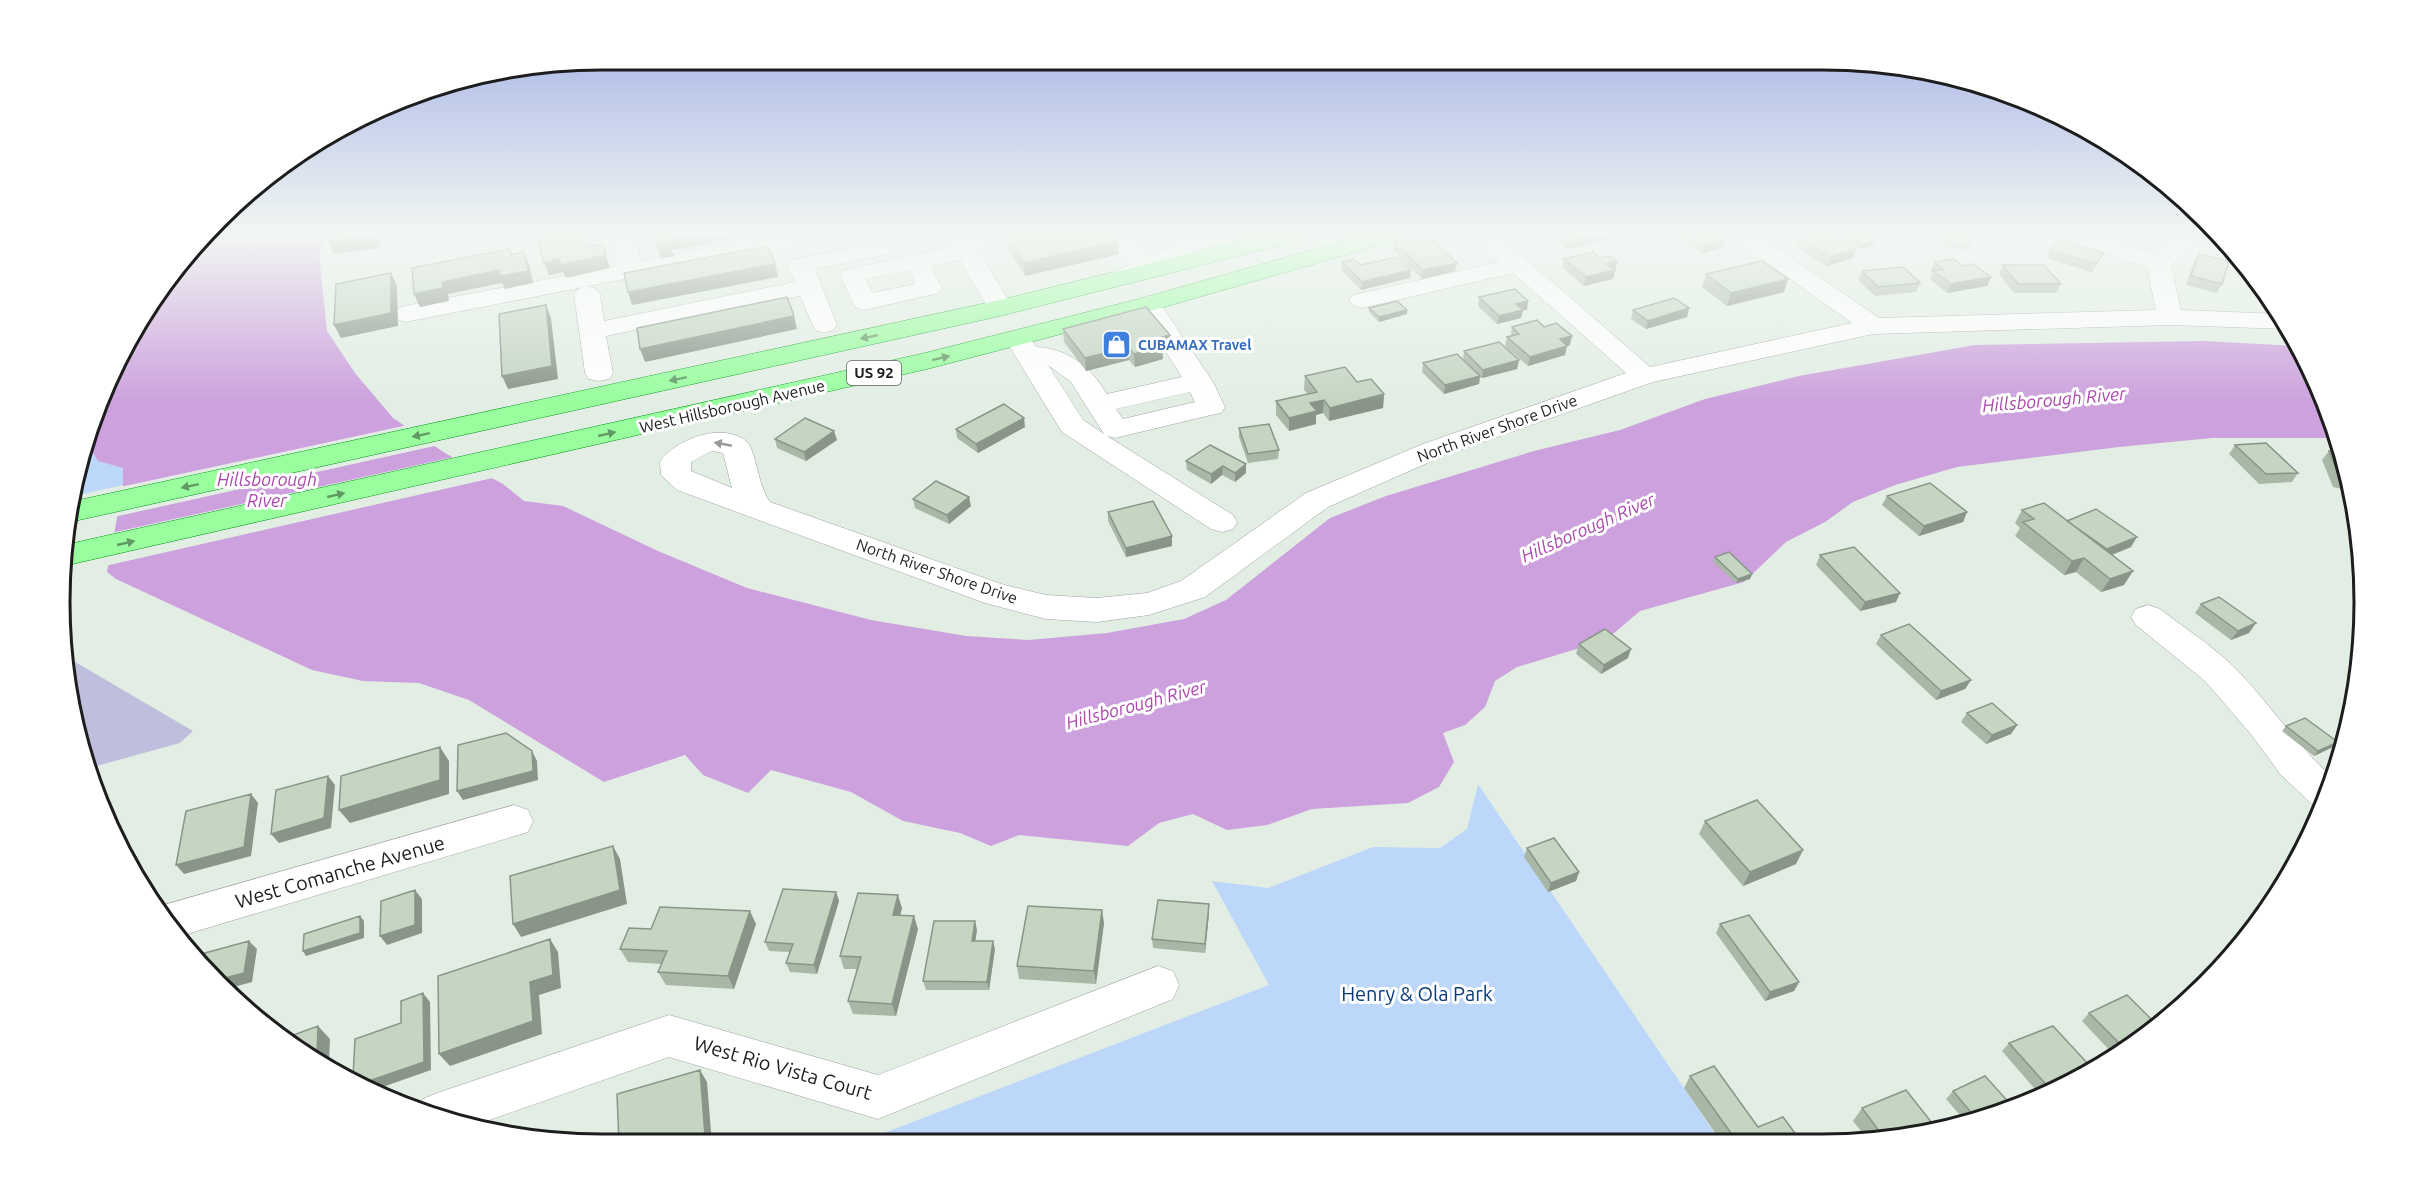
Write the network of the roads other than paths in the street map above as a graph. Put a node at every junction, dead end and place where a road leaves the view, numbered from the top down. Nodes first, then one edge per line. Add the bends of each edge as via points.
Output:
1 (522, 291) edge
2 (725, 291) edge
3 (811, 291) edge
4 (859, 291) edge
5 (914, 291) edge
6 (990, 291) edge
7 (1073, 291) edge
8 (1193, 291) edge
9 (1387, 291) edge
10 (1548, 291) edge
11 (1823, 291) edge
12 (2164, 291) edge
13 (586, 294) dead end
14 (885, 297) junction
15 (1362, 300) dead end
16 (1148, 304) junction
17 (1000, 308) junction
18 (405, 314) dead end
19 (2170, 317) junction
20 (2273, 322) edge
21 (824, 325) dead end
22 (1873, 326) junction
23 (901, 330) junction
24 (592, 331) junction
25 (1022, 346) junction
26 (599, 373) dead end
27 (1645, 376) junction
28 (759, 507) dead end
29 (79, 510) edge
30 (1222, 522) dead end
31 (73, 554) edge
32 (2148, 617) dead end
33 (2319, 788) edge
34 (514, 821) dead end
35 (175, 919) edge
36 (1158, 986) dead end
37 (451, 1111) edge

1 - 18 street
2 - 24 street
3 - 21 street
4 - 14 street via 864,302
5 - 14 street
6 - 17 street
7 - 17 main road, US 92
8 - 16 main road, West Hillsborough Avenue / US 92
9 - 15 street
10 - 27 street
11 - 22 street
12 - 19 street
13 - 24 street
14 - 23 street
16 - 25 main road, West Hillsborough Avenue / US 92
16 - 25 street via 1199,382 1099,404 1078,372 1065,361
17 - 23 main road, US 92
19 - 20 street, North River Shore Drive
19 - 22 street, North River Shore Drive
22 - 27 street, North River Shore Drive
23 -> 29 main road, US 92
24 - 26 street
25 - 30 street via 1072,426
31 -> 25 main road, West Hillsborough Avenue / US 92
27 - 28 street, North River Shore Drive via 1433,450 1317,500 1193,589 1149,604 1097,610 1046,607 997,595
32 - 33 street via 2217,672 2294,765
34 - 35 street, West Comanche Avenue
36 - 37 street, West Rio Vista Court via 878,1097 669,1036

